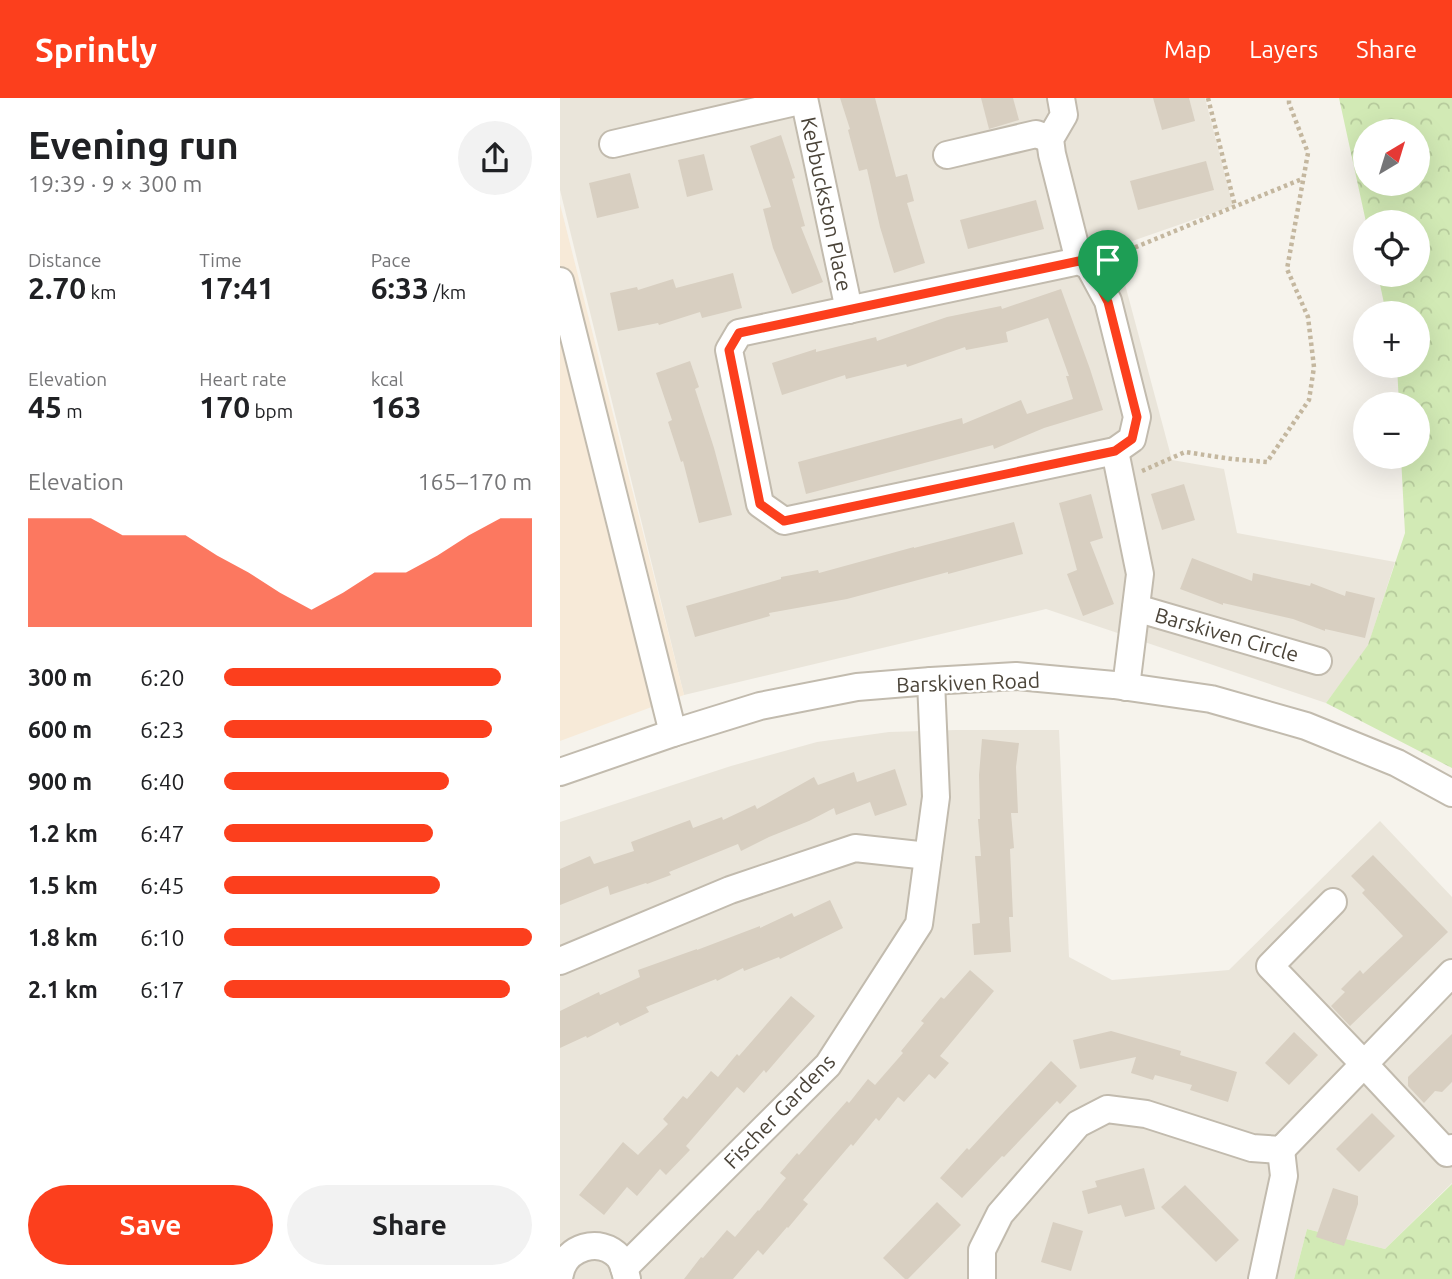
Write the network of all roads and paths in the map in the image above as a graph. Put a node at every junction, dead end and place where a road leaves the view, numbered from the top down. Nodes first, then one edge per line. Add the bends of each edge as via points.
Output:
1 (1061, 98) edge
2 (1208, 98) edge
3 (1289, 98) edge
4 (804, 99) edge
5 (1050, 139) junction
6 (612, 144) dead end
7 (947, 155) dead end
8 (1303, 179) junction
9 (1236, 206) junction
10 (1084, 264) junction
11 (560, 281) edge
12 (849, 310) junction
13 (1115, 451) junction
14 (1121, 480) junction
15 (1136, 608) junction
16 (1318, 661) dead end
17 (931, 681) junction
18 (1126, 687) junction
19 (674, 733) junction
20 (560, 772) edge
21 (1452, 793) edge
22 (928, 856) junction
23 (1333, 902) dead end
24 (560, 961) edge
25 (1452, 973) edge
26 (1364, 1064) junction
27 (1452, 1148) edge
28 (1280, 1150) junction
29 (626, 1273) edge
30 (560, 1274) edge
31 (982, 1279) edge
32 (1262, 1279) edge

1 - 5 street via 1064,115
2 - 9 path
3 - 8 path via 1308,153
4 - 6 street
4 - 12 street, Kebbuckston Place
5 - 7 street via 1036,134
5 - 10 street
8 - 9 path
8 - 14 path via 1287,269 1308,317 1314,367 1309,400 1267,462 1185,452
9 - 10 path
10 - 12 street
10 - 13 street via 1108,302 1137,417 1132,439
11 - 19 street
12 - 13 street via 739,333 729,350 760,504 784,521
13 - 14 street, Barskiven Circle
14 - 15 street, Barskiven Circle via 1140,574
15 - 16 street, Barskiven Circle
15 - 18 street, Barskiven Circle
17 - 18 street, Barskiven Road via 1016,676
17 - 19 street, Barskiven Road via 857,687 772,704
17 - 22 street, Fischer Gardens via 936,797
18 - 21 street, Barskiven Road via 1211,699 1306,726
19 - 20 street, Barskiven Road
22 - 24 street via 855,848 730,890
22 - 29 street, Fischer Gardens via 919,924 828,1065
23 - 26 street via 1270,967
25 - 26 street
26 - 27 street via 1447,1153
26 - 28 street
28 - 31 street via 1252,1148 1146,1114 1107,1109 1077,1124 1000,1214 982,1250
28 - 32 street via 1284,1176
29 - 30 street via 610,1250 586,1246 567,1258

